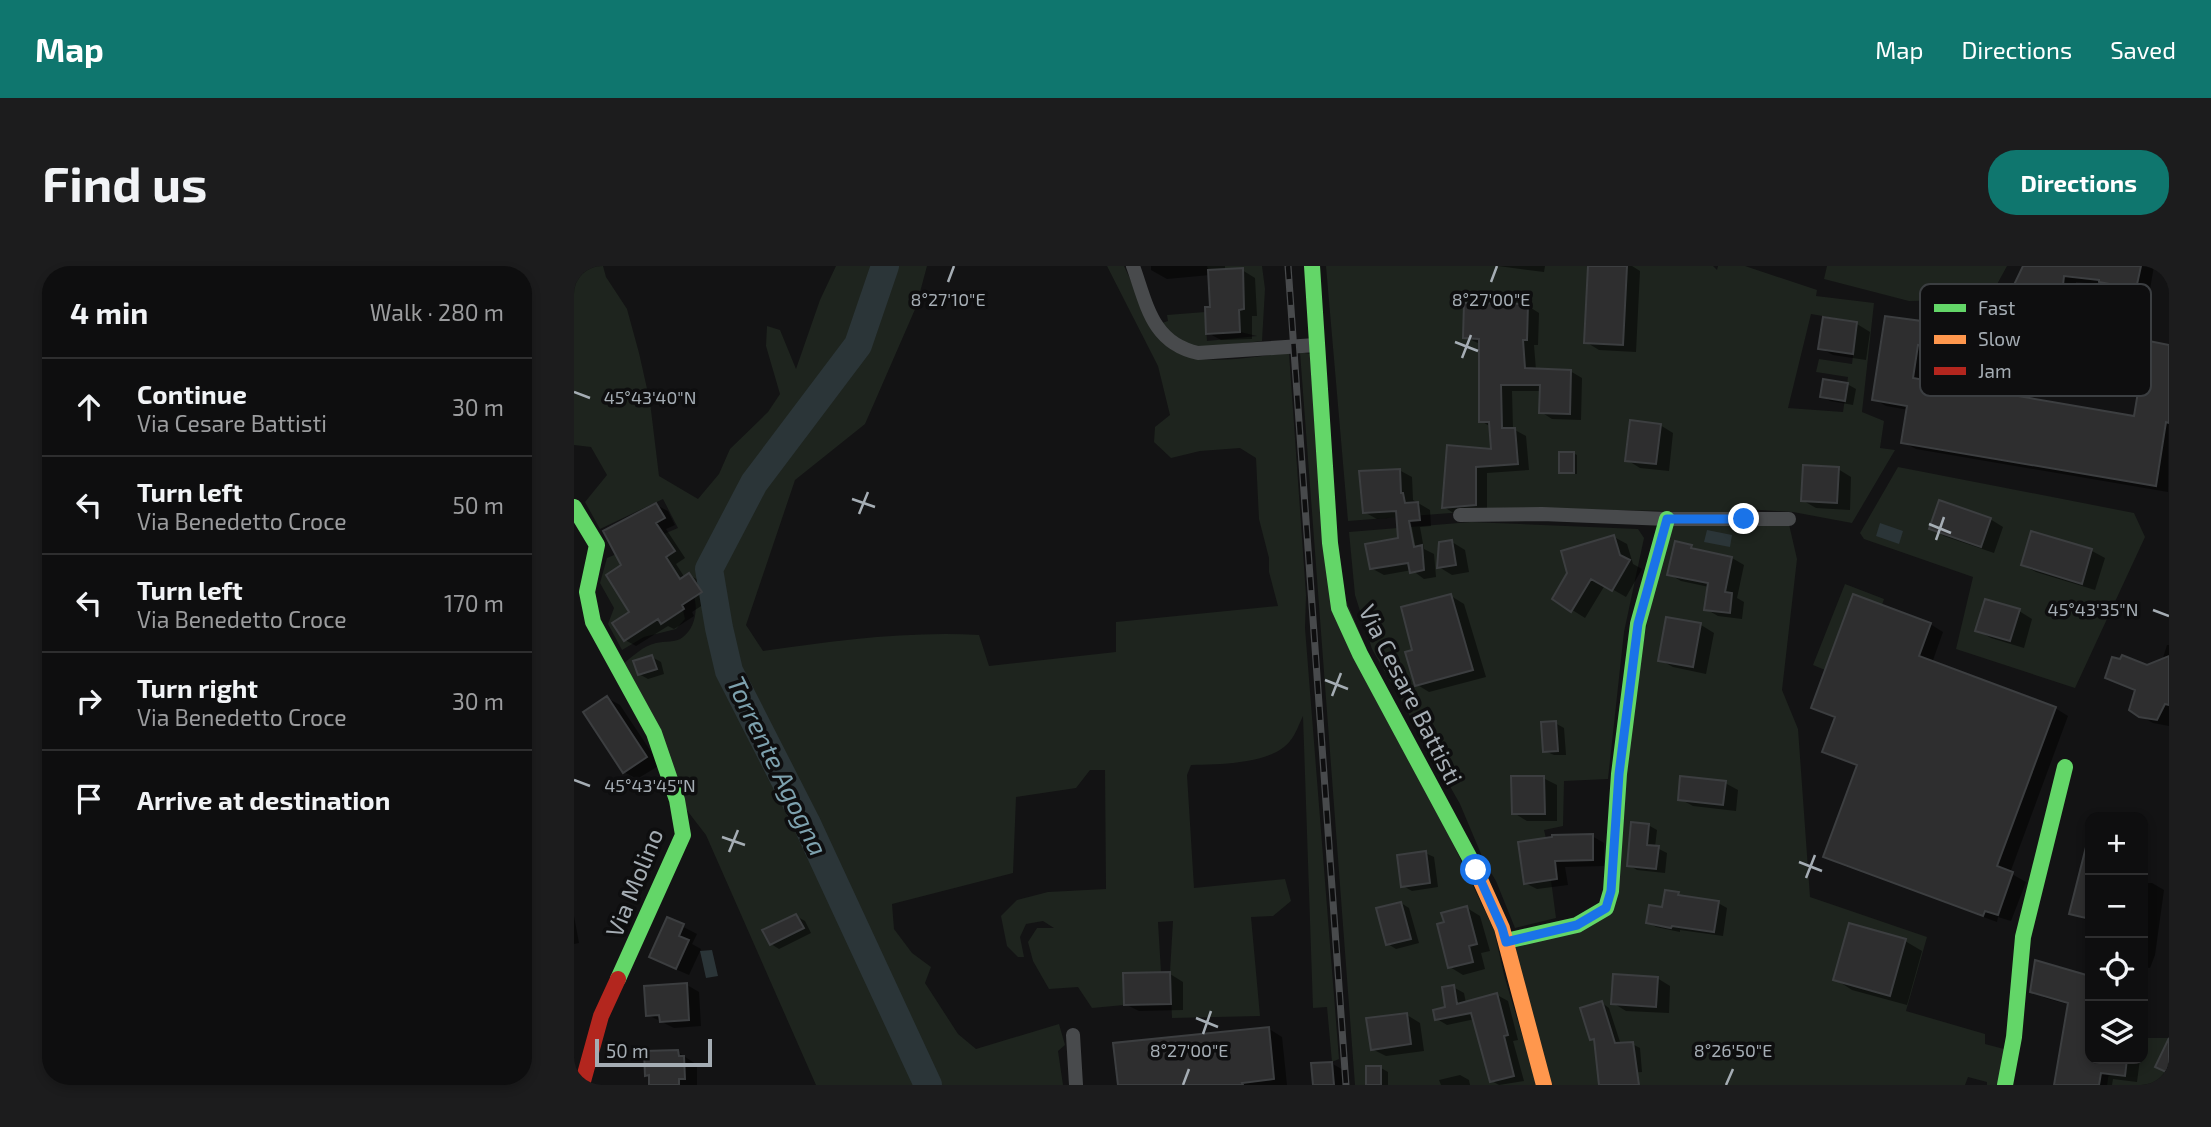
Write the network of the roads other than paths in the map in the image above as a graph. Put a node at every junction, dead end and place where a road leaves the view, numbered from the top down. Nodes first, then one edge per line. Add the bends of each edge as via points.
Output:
1 (1133, 266) edge
2 (1312, 266) edge
3 (1316, 345) junction
4 (574, 507) edge
5 (1460, 515) dead end
6 (1667, 519) junction
7 (1789, 519) dead end
8 (2065, 767) dead end
9 (1506, 942) junction
10 (1073, 1035) dead end
11 (582, 1085) edge
12 (1076, 1085) edge
13 (1544, 1085) edge
14 (2005, 1085) edge

1 - 3 street via 1152,317 1165,338 1180,349 1198,353
2 - 3 street, Via Cesare Battisti
3 - 9 street, Via Cesare Battisti via 1339,608 1476,870
4 - 11 street, Via Molino via 597,545 587,592 593,622 654,733 677,800 683,835 601,1016
5 - 6 street
6 - 7 street
6 - 9 street via 1638,624 1606,908 1577,925
8 - 14 street via 2023,937
9 - 13 street, Via Cesare Battisti
10 - 12 street

